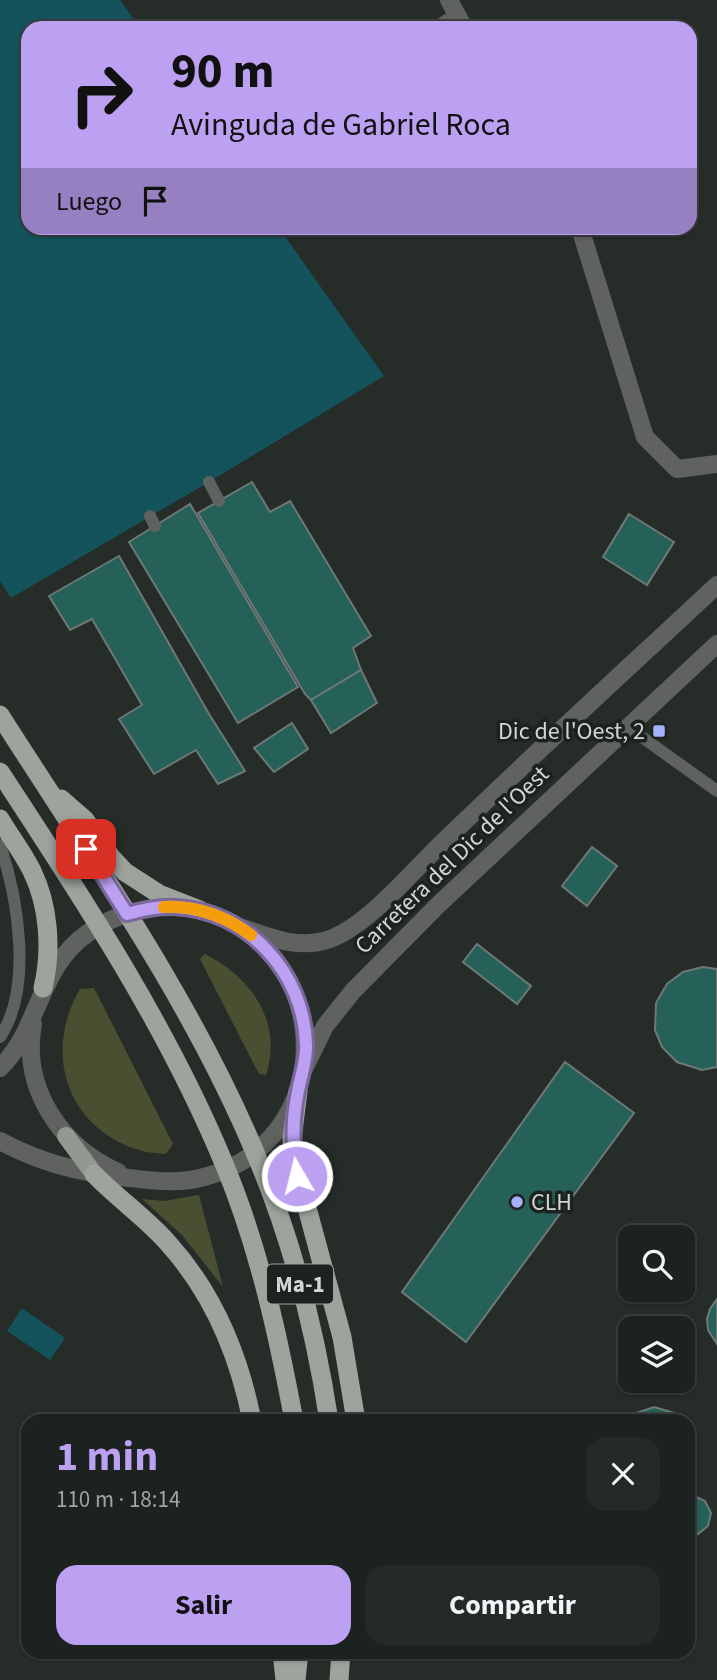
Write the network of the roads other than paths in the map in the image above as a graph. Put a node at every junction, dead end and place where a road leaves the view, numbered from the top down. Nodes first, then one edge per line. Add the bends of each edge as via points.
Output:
1 (449, 0) edge
2 (460, 21) edge
3 (582, 235) edge
4 (717, 464) edge
5 (209, 482) dead end
6 (219, 500) dead end
7 (717, 585) edge
8 (717, 643) edge
9 (0, 715) edge
10 (628, 727) junction
11 (0, 772) edge
12 (45, 785) junction
13 (717, 791) edge
14 (0, 819) edge
15 (0, 845) edge
16 (200, 911) junction
17 (127, 914) junction
18 (100, 925) junction
19 (239, 926) junction
20 (43, 988) junction
21 (35, 1010) junction
22 (0, 1037) edge
23 (19, 1042) junction
24 (0, 1060) edge
25 (0, 1068) edge
26 (303, 1071) junction
27 (298, 1091) junction
28 (66, 1136) junction
29 (0, 1141) edge
30 (255, 1151) junction
31 (226, 1169) junction
32 (94, 1174) junction
33 (140, 1179) junction
34 (250, 1414) edge
35 (293, 1414) edge
36 (328, 1414) edge
37 (355, 1414) edge
38 (283, 1659) edge
39 (298, 1659) edge
40 (341, 1659) edge
41 (285, 1680) edge
42 (296, 1680) edge
43 (340, 1680) edge

1 - 2 street
3 - 4 street via 645,437 677,468
5 - 6 lane
7 - 19 street, Carretera del Dic de l'Oest via 363,918 330,939 298,944
8 - 10 street, Carretera del Dic de l'Oest
9 - 12 highway, Ma-1
10 - 13 lane
10 - 26 street, Carretera del Dic de l'Oest via 352,991 325,1026
11 - 18 highway, Ma-1
12 - 16 highway via 85,820 125,872 159,894
12 - 17 highway, Ma-1
14 - 20 highway via 42,896 48,949
15 - 22 lane via 12,888 18,940 17,995
16 - 17 street, Carretera del Dic de l'Oest via 149,908
16 - 19 street, Carretera del Dic de l'Oest
17 - 18 street, Carretera del Dic de l'Oest
17 - 30 highway, Ma-1 via 173,991
18 - 20 street, Carretera del Dic de l'Oest via 69,949
18 - 31 highway, Ma-1 via 168,1042
19 - 26 street via 260,942 289,979 304,1024
20 - 21 street, Carretera del Dic de l'Oest
21 - 23 street
21 - 28 street via 31,1033 34,1078 52,1118
23 - 24 lane
23 - 25 street
26 - 27 street
27 - 30 street via 276,1130
27 - 37 highway via 293,1156 342,1337
28 - 32 main road
28 - 33 street via 100,1164
29 - 32 street via 29,1157
30 - 31 street
30 - 36 highway, Ma-1 via 299,1281
31 - 33 street via 184,1181
31 - 35 highway, Ma-1 via 261,1272
32 - 33 street
32 - 34 highway via 167,1242 197,1279 230,1342
38 - 41 highway
39 - 42 highway
40 - 43 highway

